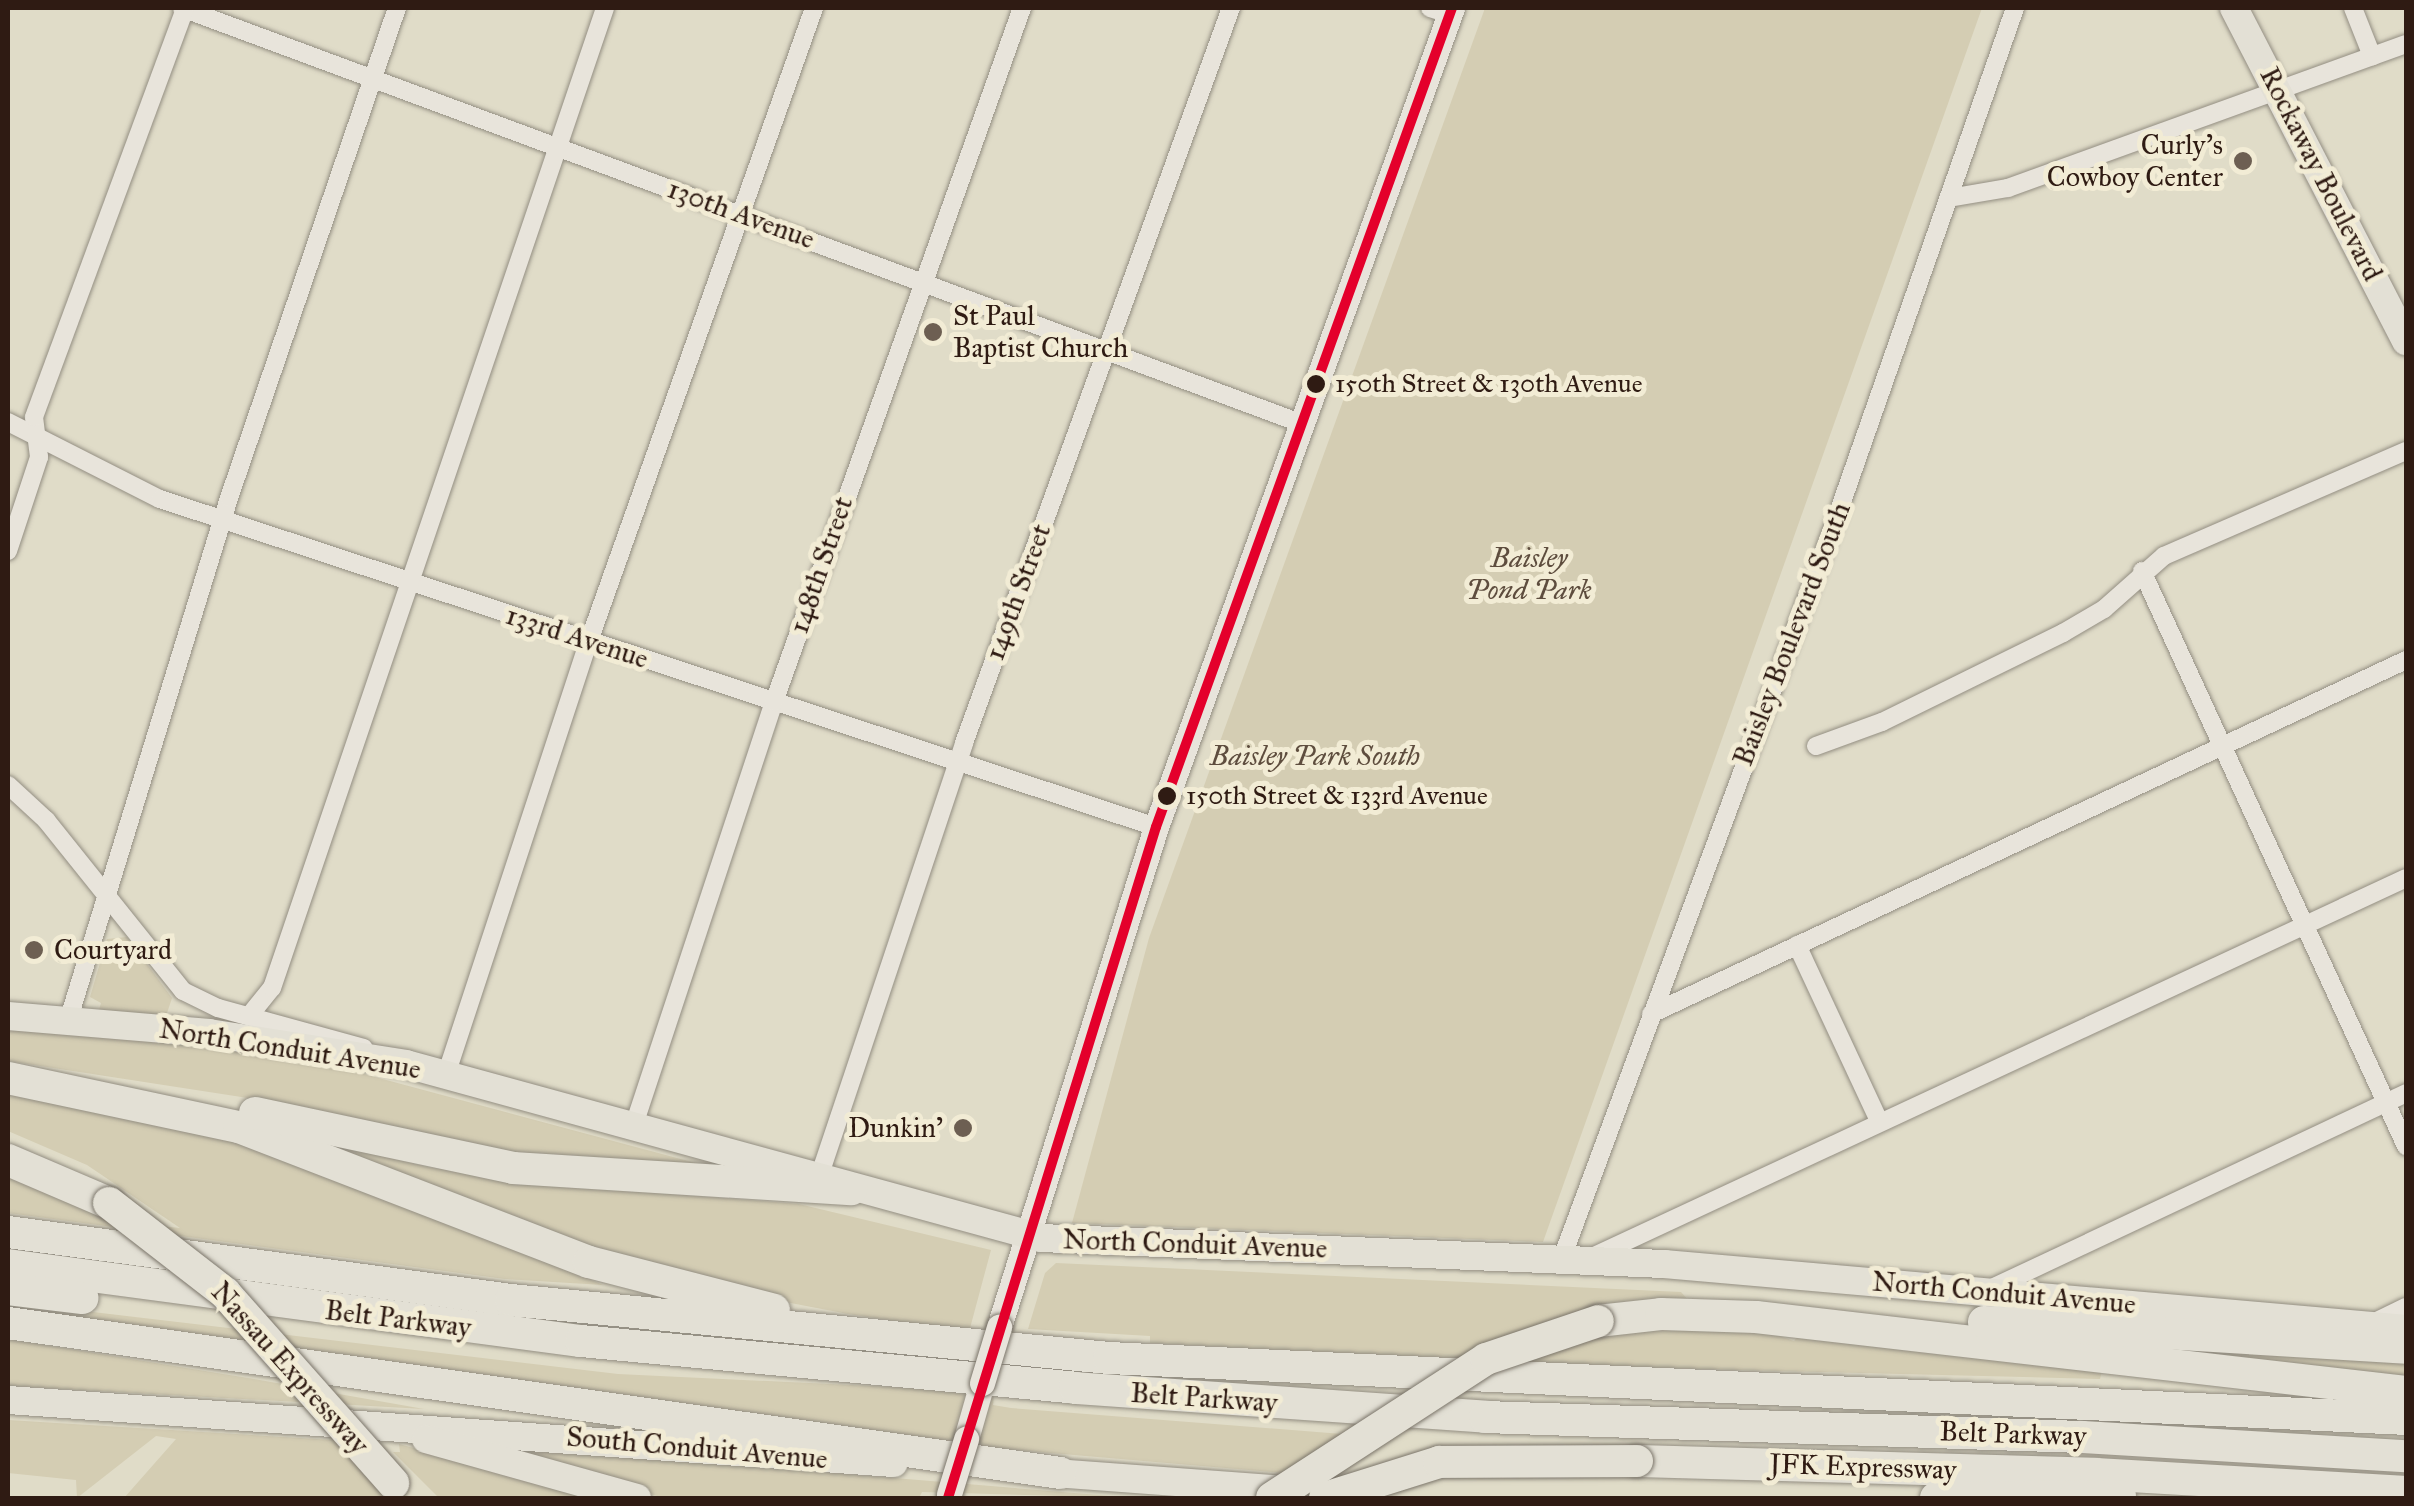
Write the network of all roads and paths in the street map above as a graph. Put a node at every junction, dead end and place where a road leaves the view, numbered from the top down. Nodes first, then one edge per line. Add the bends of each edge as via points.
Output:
1 (184, 8) edge
2 (397, 8) edge
3 (605, 8) edge
4 (814, 8) edge
5 (1022, 8) edge
6 (1231, 8) edge
7 (2015, 8) edge
8 (2234, 8) edge
9 (2353, 8) edge
10 (1444, 10) edge
11 (2406, 44) edge
12 (2372, 56) junction
13 (371, 78) junction
14 (2278, 91) junction
15 (554, 146) junction
16 (1950, 198) junction
17 (738, 213) junction
18 (922, 281) junction
19 (2406, 341) edge
20 (1104, 348) junction
21 (8, 422) edge
22 (1300, 423) junction
23 (35, 435) junction
24 (2406, 451) edge
25 (222, 520) junction
26 (8, 551) edge
27 (2142, 571) junction
28 (408, 581) junction
29 (590, 641) junction
30 (2406, 660) edge
31 (774, 702) junction
32 (1816, 746) dead end
33 (2224, 748) junction
34 (958, 762) junction
35 (8, 784) edge
36 (1156, 827) junction
37 (2406, 878) edge
38 (107, 896) junction
39 (2304, 925) junction
40 (1797, 945) junction
41 (1652, 1014) junction
42 (8, 1016) edge
43 (249, 1016) junction
44 (68, 1021) junction
45 (406, 1064) junction
46 (446, 1075) junction
47 (8, 1078) edge
48 (53, 1085) junction
49 (2406, 1093) edge
50 (2386, 1102) junction
51 (1880, 1120) junction
52 (633, 1128) junction
53 (2406, 1146) edge
54 (8, 1148) edge
55 (8, 1160) edge
56 (818, 1180) junction
57 (851, 1189) junction
58 (96, 1195) junction
59 (8, 1232) edge
60 (1030, 1236) junction
61 (1575, 1258) junction
62 (8, 1265) edge
63 (8, 1289) edge
64 (2406, 1307) edge
65 (1978, 1318) junction
66 (8, 1324) edge
67 (2365, 1326) junction
68 (2406, 1329) edge
69 (581, 1341) junction
70 (936, 1344) junction
71 (2406, 1348) edge
72 (2406, 1392) edge
73 (8, 1400) edge
74 (2406, 1419) edge
75 (347, 1420) junction
76 (2406, 1456) edge
77 (1060, 1472) junction
78 (401, 1491) edge
79 (2406, 1494) edge
80 (948, 1496) edge
81 (637, 1498) edge
82 (1272, 1498) edge
83 (1325, 1498) edge
84 (1386, 1498) edge
85 (1936, 1498) edge
86 (2270, 1498) edge
87 (2292, 1498) edge

1 - 13 street, 130th Avenue
1 - 23 street via 39,404
2 - 13 street
3 - 15 street
4 - 17 street
5 - 18 street, 148th Street
6 - 20 street, 149th Street
7 - 16 street, Baisley Boulevard South
8 - 14 main road, Rockaway Boulevard
9 - 12 street
10 - 22 main road
11 - 12 street
12 - 14 street
13 - 15 street, 130th Avenue
13 - 25 street
14 - 16 street via 1984,196
14 - 19 main road, Rockaway Boulevard
15 - 17 street, 130th Avenue
15 - 28 street
16 - 41 street, Baisley Boulevard South
17 - 18 street, 130th Avenue
17 - 29 street
18 - 20 street, 130th Avenue
18 - 31 street, 148th Street
20 - 22 street, 130th Avenue
20 - 34 street, 149th Street
21 - 23 street, 133rd Avenue
22 - 36 main road
23 - 25 street, 133rd Avenue via 160,499
23 - 26 street via 39,457
24 - 27 street
25 - 28 street, 133rd Avenue
25 - 38 street
27 - 32 street via 2104,609 2063,633 1882,722
27 - 33 street
28 - 29 street, 133rd Avenue
28 - 43 street via 272,988
29 - 31 street, 133rd Avenue
29 - 46 street
30 - 33 street
31 - 34 street, 133rd Avenue
31 - 52 street, 148th Street
33 - 39 street
33 - 40 street
34 - 36 street, 133rd Avenue
34 - 56 street, 149th Street
35 - 38 street
36 - 60 main road
37 - 39 street
38 - 43 street via 183,991
38 - 44 street
39 - 50 street
39 - 51 street
40 - 41 street
40 - 51 street
41 - 61 street, Baisley Boulevard South
42 - 44 main road, North Conduit Avenue
43 - 45 street via 319,1031
44 - 45 main road, North Conduit Avenue via 240,1036
45 - 46 main road, North Conduit Avenue
46 - 52 main road, North Conduit Avenue
47 - 48 highway
48 - 57 highway via 206,1103 487,1164
48 - 70 highway via 252,1131 619,1272
49 - 50 street
50 - 53 street
50 - 65 street
51 - 61 street
52 - 56 main road, North Conduit Avenue
54 - 58 highway
55 - 58 highway, Nassau Expressway
56 - 57 main road, North Conduit Avenue
57 - 60 main road, North Conduit Avenue
58 - 78 highway, Nassau Expressway, bridge via 181,1253 236,1303
59 - 70 highway, Belt Parkway via 433,1291
60 - 61 main road, North Conduit Avenue
60 - 80 main road, bridge
61 - 65 main road, North Conduit Avenue
62 - 69 highway, Belt Parkway
63 - 69 highway via 355,1332
64 - 67 street
65 - 67 main road, North Conduit Avenue
65 - 71 highway
65 - 72 highway
65 - 82 highway, bridge via 1711,1300 1648,1304 1486,1358
66 - 77 highway
67 - 68 main road, North Conduit Avenue
69 - 76 highway, Belt Parkway via 1342,1408
70 - 74 highway, Belt Parkway via 1281,1370 1950,1393
73 - 75 main road, South Conduit Avenue
75 - 77 main road, South Conduit Avenue
75 - 81 main road
77 - 84 main road, South Conduit Avenue
79 - 83 highway, JFK Expressway, bridge via 2116,1475 1438,1462
79 - 87 highway
85 - 86 highway

